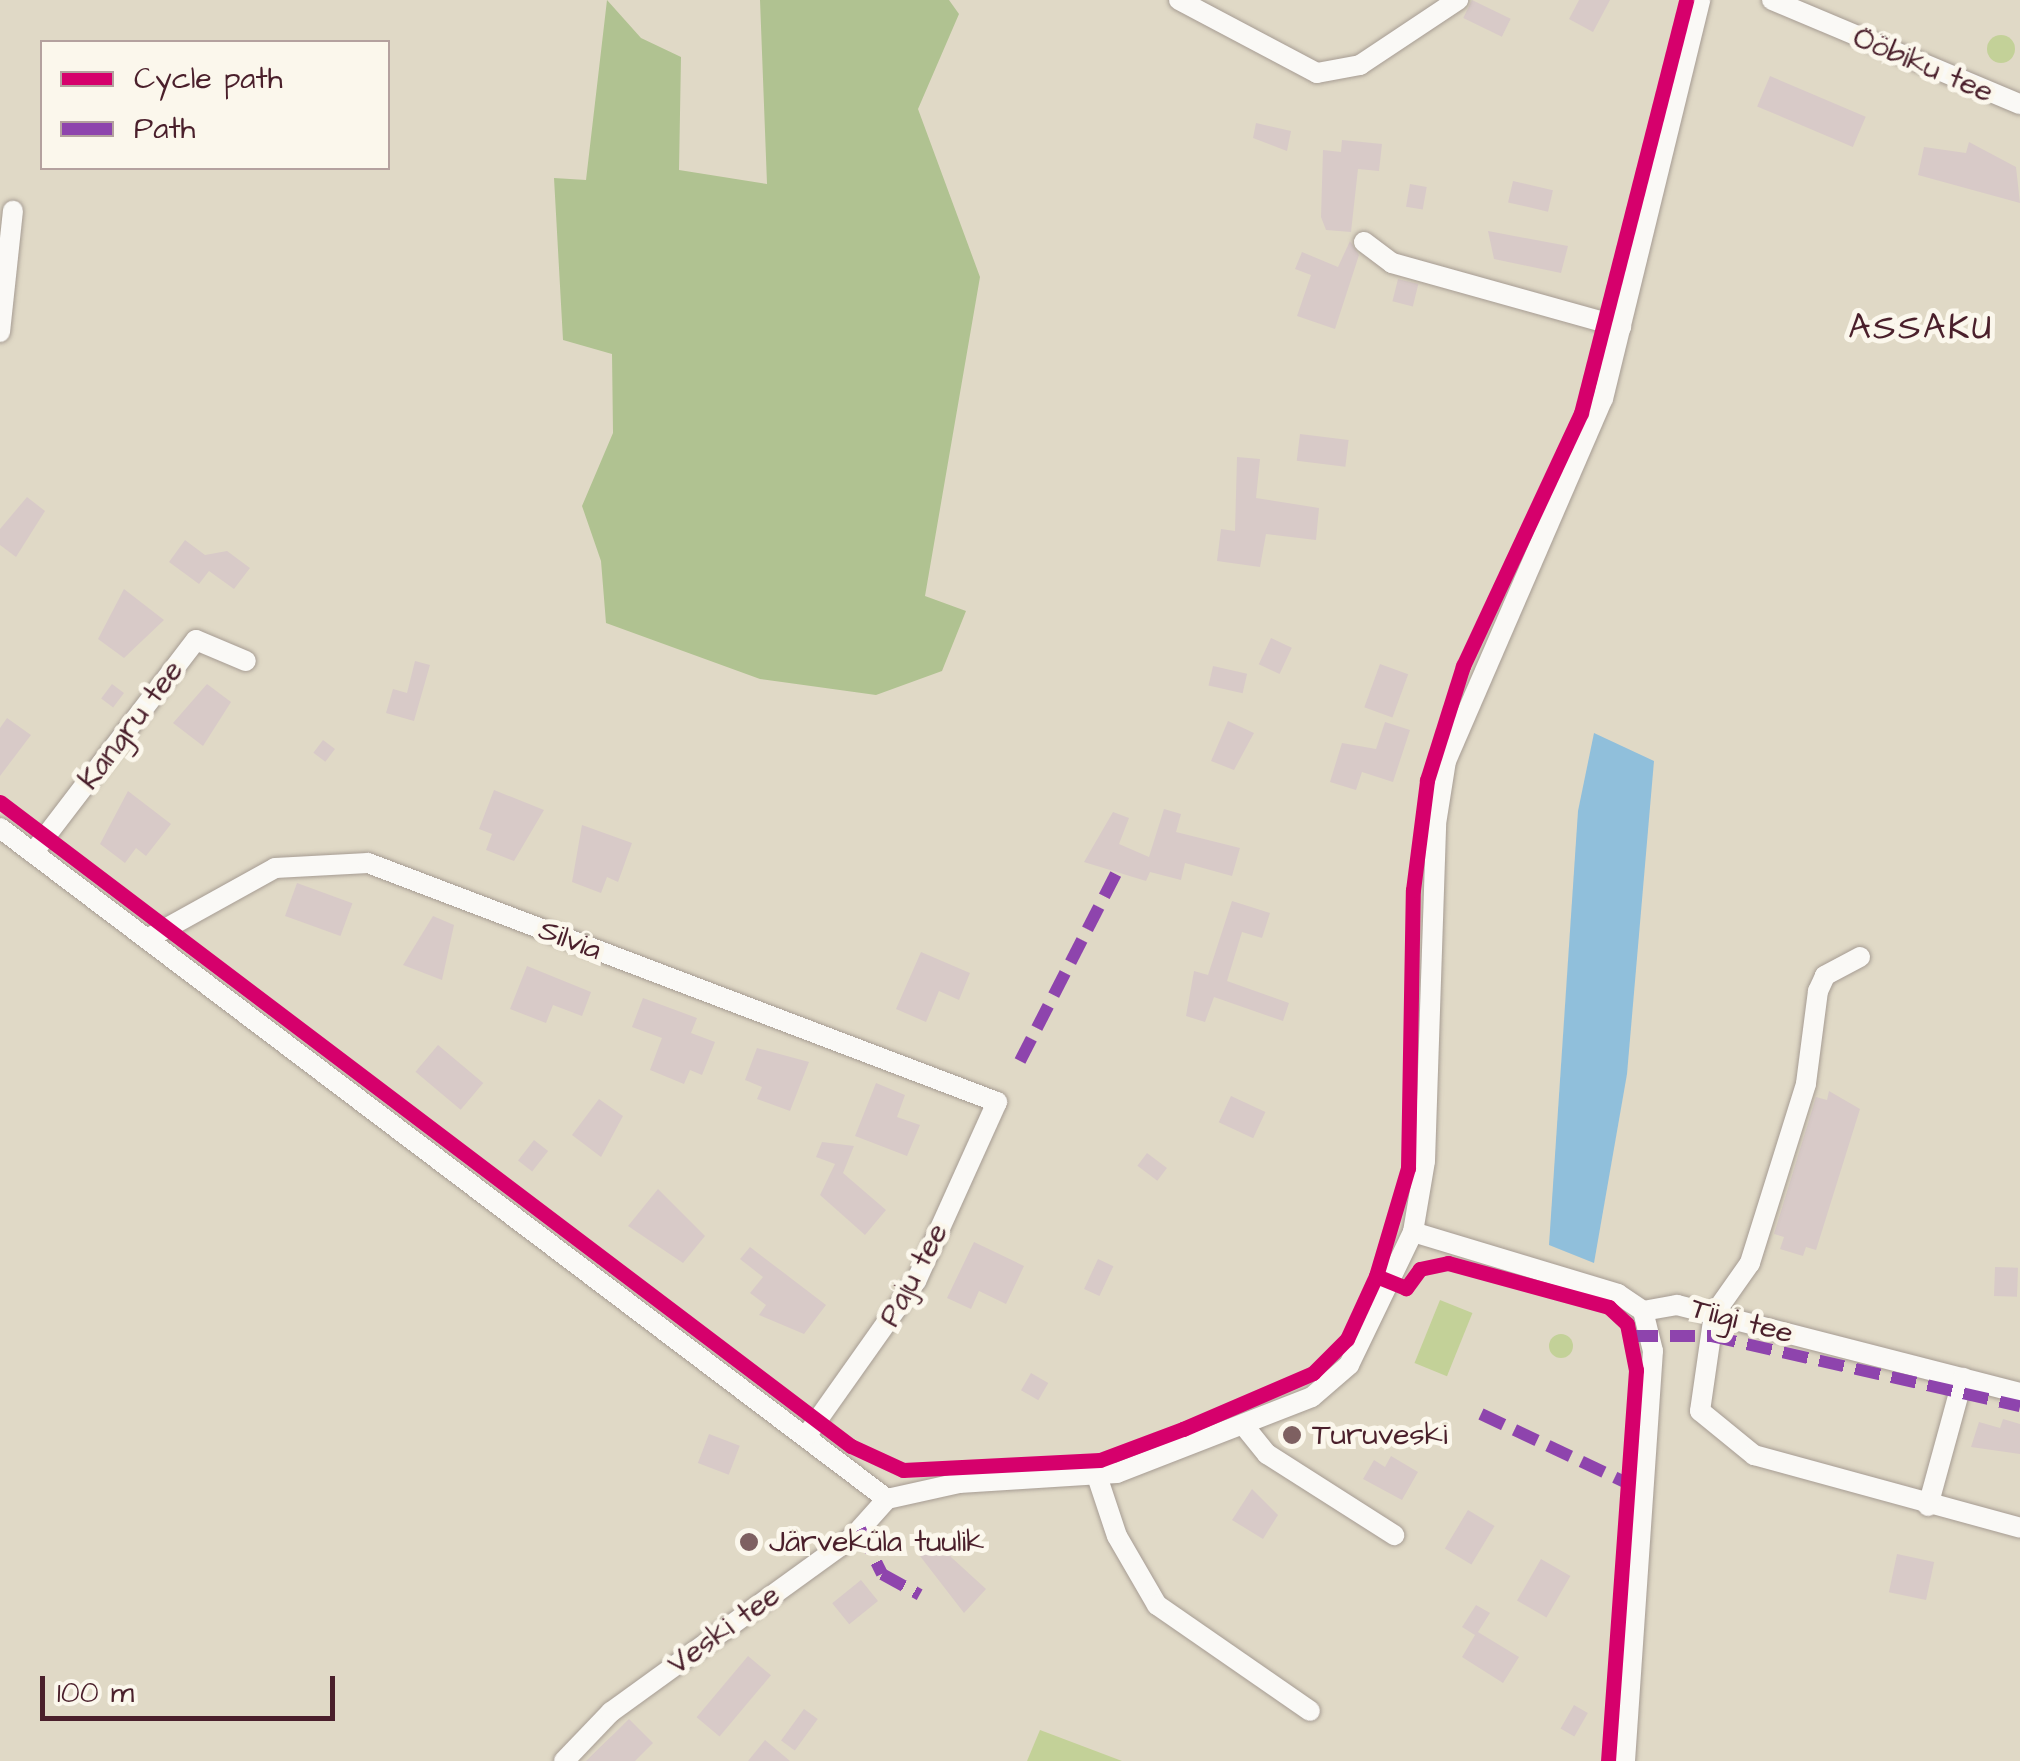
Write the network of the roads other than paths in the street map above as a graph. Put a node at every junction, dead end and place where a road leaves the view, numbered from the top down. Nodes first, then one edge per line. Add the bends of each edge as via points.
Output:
1 (1179, 0) edge
2 (1458, 0) edge
3 (1700, 0) edge
4 (1772, 0) edge
5 (2020, 104) edge
6 (14, 212) dead end
7 (1364, 242) dead end
8 (1621, 327) junction
9 (0, 332) edge
10 (246, 661) dead end
11 (0, 828) edge
12 (33, 854) junction
13 (146, 939) junction
14 (1860, 956) dead end
15 (998, 1102) joint
16 (1412, 1232) junction
17 (1644, 1311) junction
18 (1714, 1314) junction
19 (1963, 1378) junction
20 (2019, 1391) edge
21 (1246, 1427) junction
22 (807, 1435) junction
23 (1097, 1476) junction
24 (886, 1499) junction
25 (1928, 1506) junction
26 (2020, 1528) edge
27 (1394, 1535) dead end
28 (1310, 1711) dead end
29 (564, 1761) edge
30 (1625, 1761) edge

1 - 2 street via 1317,73 1360,65
3 - 8 street
4 - 5 street, Ööbiku tee
6 - 9 street
7 - 8 street via 1392,263
8 - 16 street via 1570,487 1446,762 1435,842 1425,1161
10 - 12 street, Kangru tee via 196,640
11 - 12 street
12 - 13 street
13 - 15 street, Silvia via 275,868 368,863
13 - 22 street
14 - 18 street via 1825,976 1818,990 1806,1084 1765,1223
15 - 22 street, Paju tee via 916,1281
16 - 17 street via 1618,1294
16 - 21 street via 1349,1365 1312,1397
17 - 18 street, Tiigi tee via 1678,1304
17 - 30 street via 1653,1352
18 - 19 street, Tiigi tee
18 - 25 street via 1698,1392 1711,1428 1754,1455
19 - 20 street, Tiigi tee
19 - 25 street
21 - 23 street
21 - 27 street via 1267,1454
22 - 24 street
23 - 24 street via 958,1483
23 - 28 street via 1117,1536 1157,1604
24 - 29 street, Veski tee via 853,1537 611,1712
25 - 26 street

